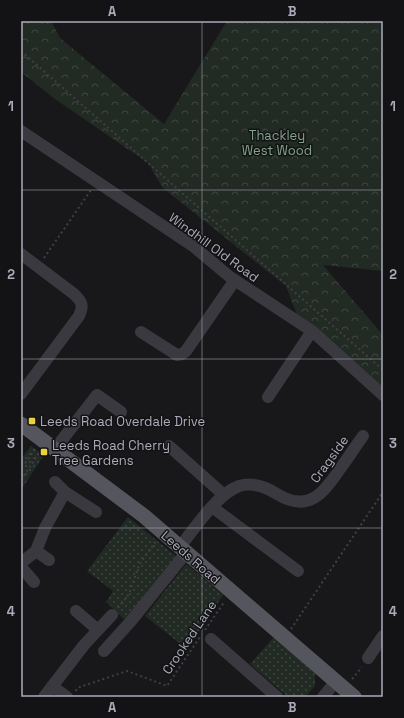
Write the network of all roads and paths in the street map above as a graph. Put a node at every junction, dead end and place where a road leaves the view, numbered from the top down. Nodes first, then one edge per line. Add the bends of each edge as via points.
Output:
1 (21, 51) edge
2 (21, 131) edge
3 (96, 182) junction
4 (21, 254) edge
5 (38, 267) junction
6 (234, 280) junction
7 (312, 331) junction
8 (141, 332) dead end
9 (383, 370) edge
10 (21, 394) edge
11 (268, 396) dead end
12 (383, 396) edge
13 (121, 412) dead end
14 (21, 424) edge
15 (363, 436) dead end
16 (48, 443) junction
17 (169, 446) dead end
18 (21, 466) edge
19 (21, 480) edge
20 (55, 482) dead end
21 (65, 492) junction
22 (383, 492) edge
23 (224, 495) junction
24 (212, 507) junction
25 (96, 512) dead end
26 (162, 532) junction
27 (183, 550) junction
28 (36, 551) junction
29 (49, 560) dead end
30 (21, 563) edge
31 (21, 567) edge
32 (298, 571) dead end
33 (34, 582) dead end
34 (231, 592) junction
35 (76, 611) dead end
36 (112, 615) joint
37 (98, 630) junction
38 (383, 636) edge
39 (285, 638) junction
40 (211, 639) dead end
41 (104, 651) dead end
42 (368, 658) joint
43 (52, 686) junction
44 (345, 689) edge
45 (71, 695) edge
46 (44, 697) edge
47 (277, 697) edge
48 (323, 697) edge

1 - 9 path
2 - 3 street, Windhill Old Road
3 - 5 path
3 - 6 street, Windhill Old Road via 193,246
4 - 5 street
5 - 10 street via 74,294 81,301 83,308
6 - 7 street, Windhill Old Road
6 - 8 street via 182,354 177,355
7 - 11 street
7 - 12 street, Windhill Old Road
13 - 16 street via 97,395
14 - 16 main road, Leeds Road
15 - 23 street, Cragside via 320,495 297,502 286,500 263,487 251,485 239,486
16 - 18 path
16 - 19 path
16 - 26 main road, Leeds Road
17 - 23 street
20 - 21 street
21 - 25 street
21 - 28 street via 45,528
22 - 39 path
23 - 24 street, Cragside
24 - 27 street, Cragside
24 - 32 street
26 - 27 main road, Leeds Road
26 - 36 path via 139,565 129,594
27 - 34 main road, Leeds Road
27 - 41 street, Cragside via 131,621
28 - 29 street
28 - 30 street
31 - 33 street
34 - 39 main road, Leeds Road
34 - 45 path, Crooked Lane via 167,686 127,671 77,688
35 - 37 street
36 - 37 street
37 - 43 street
38 - 42 street
39 - 44 main road, Leeds Road
40 - 47 street
42 - 44 path
43 - 45 street
43 - 46 street
44 - 48 street

